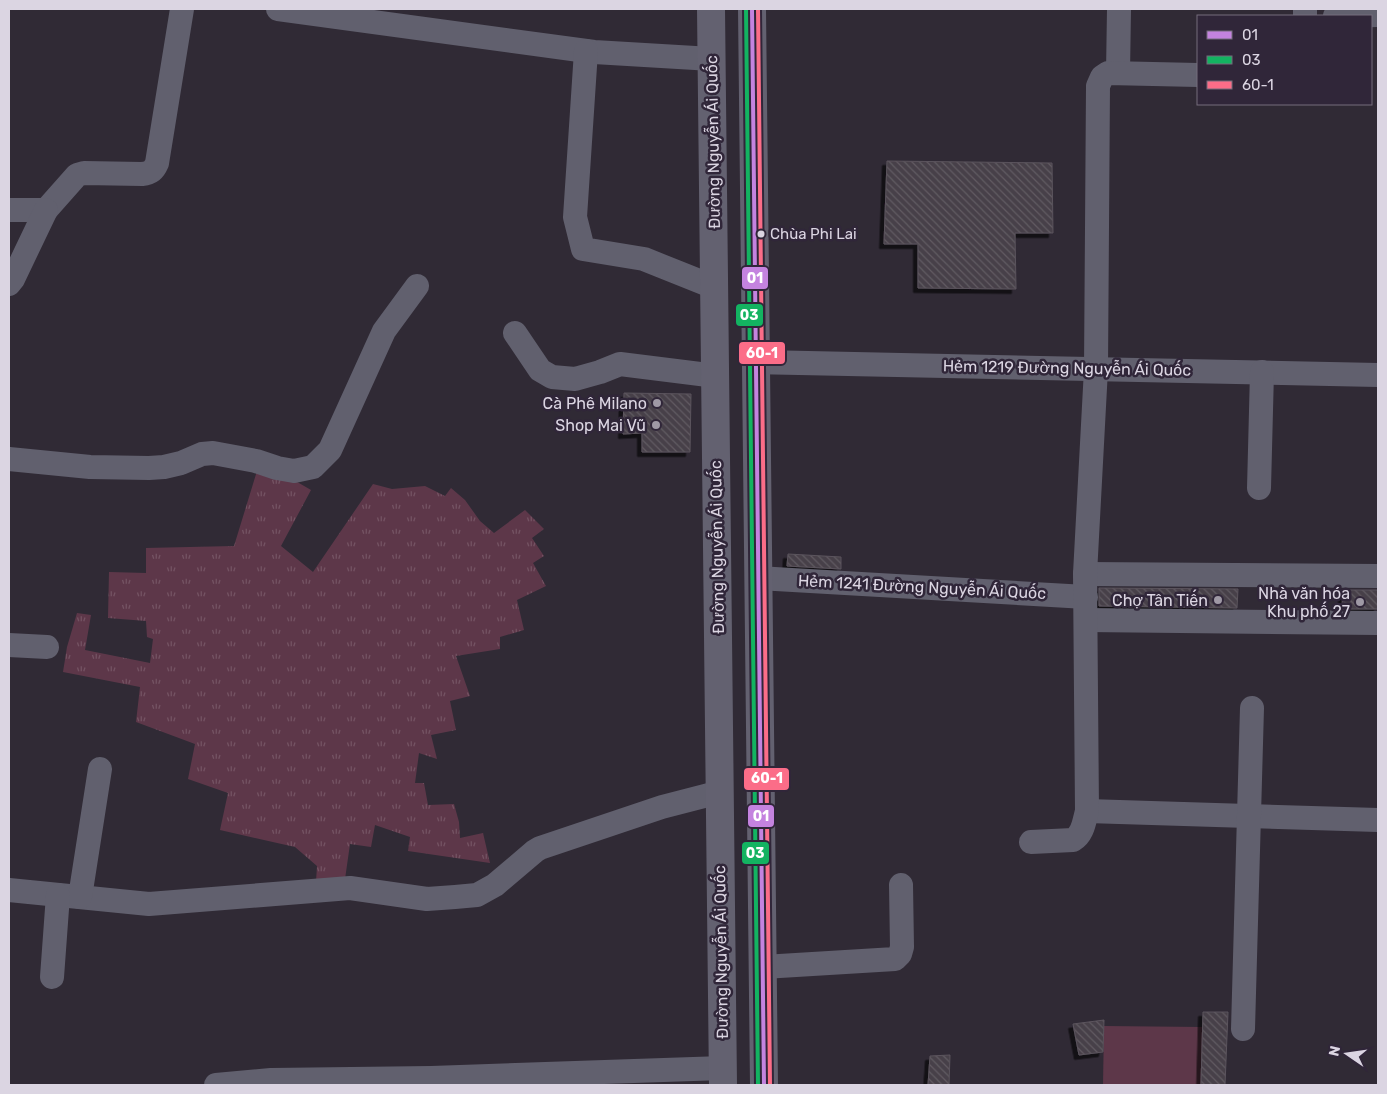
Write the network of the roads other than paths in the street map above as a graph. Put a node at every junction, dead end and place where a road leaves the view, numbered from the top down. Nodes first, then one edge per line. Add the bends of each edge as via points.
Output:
1 (182, 9) edge
2 (278, 9) edge
3 (711, 9) edge
4 (752, 9) edge
5 (1118, 9) edge
6 (382, 15) edge
7 (586, 51) junction
8 (712, 59) junction
9 (1118, 72) junction
10 (1197, 76) edge
11 (9, 210) edge
12 (46, 210) junction
13 (9, 284) edge
14 (416, 286) dead end
15 (714, 287) junction
16 (516, 333) dead end
17 (756, 362) junction
18 (1096, 369) junction
19 (1262, 372) junction
20 (1378, 375) edge
21 (716, 376) junction
22 (9, 460) edge
23 (1259, 488) dead end
24 (1378, 576) edge
25 (758, 578) junction
26 (1086, 585) junction
27 (1086, 620) junction
28 (1378, 623) edge
29 (9, 645) edge
30 (47, 647) dead end
31 (1252, 708) dead end
32 (100, 769) dead end
33 (720, 792) junction
34 (1087, 811) junction
35 (1249, 815) junction
36 (1378, 820) edge
37 (1031, 842) dead end
38 (901, 885) dead end
39 (9, 890) edge
40 (69, 896) junction
41 (763, 967) junction
42 (52, 977) dead end
43 (1243, 1029) dead end
44 (723, 1077) edge
45 (216, 1085) edge
46 (764, 1085) edge

1 - 12 street via 154,170 142,174 77,175
2 - 6 street
3 - 8 main road, Đường Nguyễn Ái Quốc
4 - 17 main road
5 - 9 street
6 - 7 street
7 - 8 street
7 - 15 street via 576,217 582,249 644,259
8 - 15 main road, Đường Nguyễn Ái Quốc
9 - 10 street
9 - 18 street via 1108,73 1102,78 1097,93
11 - 12 street
12 - 13 street
14 - 22 street via 384,331 330,450 313,467 277,468 213,453 149,468
15 - 21 main road, Đường Nguyễn Ái Quốc
16 - 21 street via 540,370 552,377 575,379 620,364
17 - 18 street, Hẻm 1219 Đường Nguyễn Ái Quốc
17 - 25 main road
18 - 19 street, Hẻm 1219 Đường Nguyễn Ái Quốc
18 - 26 street
19 - 20 street, Hẻm 1219 Đường Nguyễn Ái Quốc
19 - 23 street
21 - 33 main road, Đường Nguyễn Ái Quốc
24 - 26 street, Hẻm 1241 Đường Nguyễn Ái Quốc
25 - 26 street, Hẻm 1241 Đường Nguyễn Ái Quốc
25 - 41 main road
26 - 27 street
27 - 28 street
27 - 34 street
29 - 30 street
31 - 35 street
32 - 40 street
33 - 40 street via 662,807 540,848 495,885 477,895 427,898 350,888 149,904
33 - 44 main road, Đường Nguyễn Ái Quốc
34 - 35 street
34 - 37 street via 1081,833 1073,840
35 - 36 street
35 - 43 street
38 - 41 street via 902,948 895,959
39 - 40 street
40 - 42 street
41 - 46 main road
44 - 45 street via 271,1080

